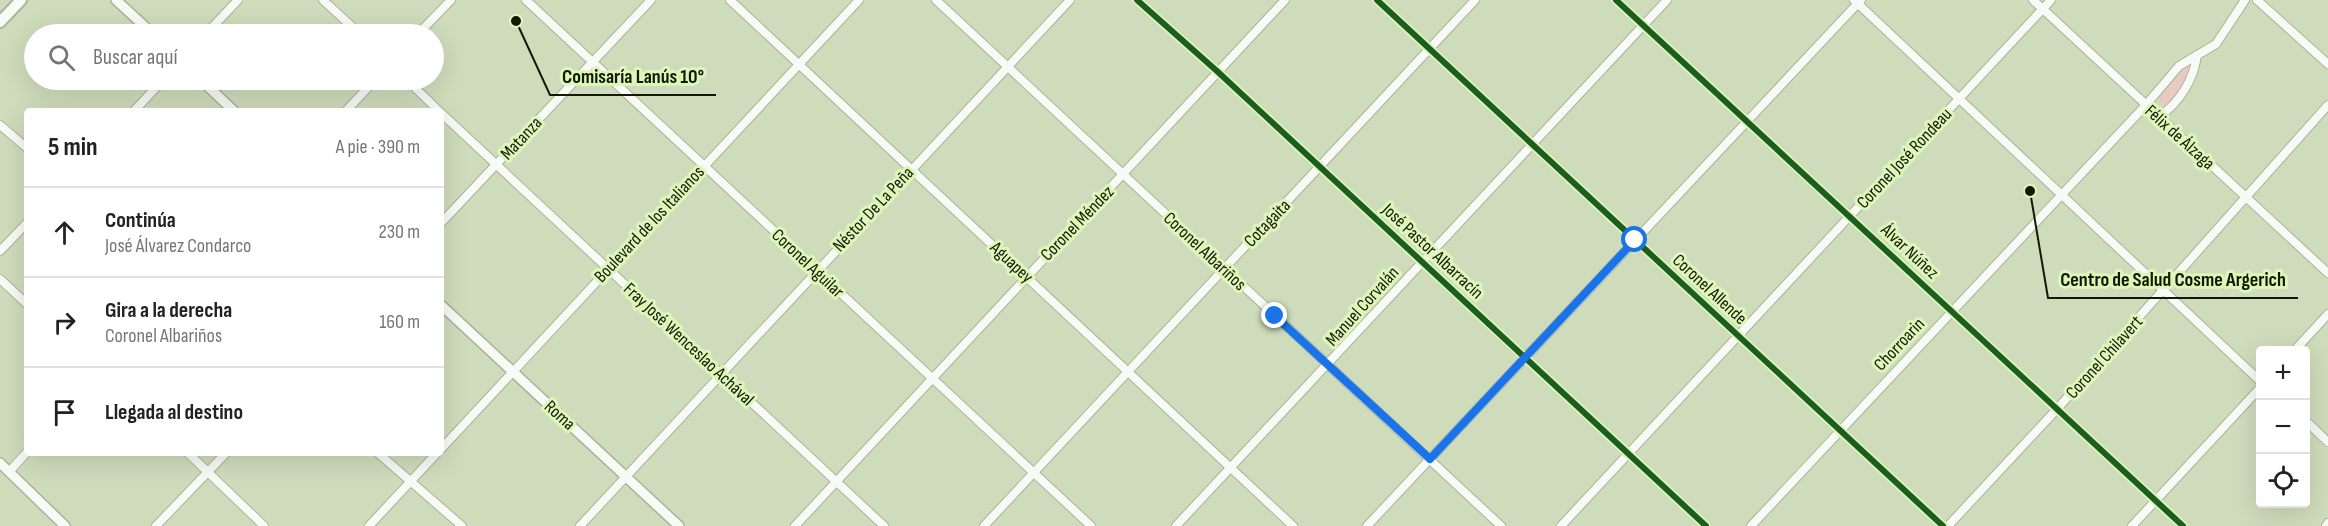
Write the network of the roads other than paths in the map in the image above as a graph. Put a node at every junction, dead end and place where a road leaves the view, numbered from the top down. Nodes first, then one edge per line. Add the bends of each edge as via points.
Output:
1 (21, 0) edge
2 (116, 0) edge
3 (237, 0) edge
4 (323, 0) edge
5 (451, 0) edge
6 (526, 0) edge
7 (651, 0) edge
8 (730, 0) edge
9 (859, 0) edge
10 (936, 0) edge
11 (1070, 0) edge
12 (1137, 0) edge
13 (1285, 0) edge
14 (1377, 0) edge
15 (1476, 0) edge
16 (1616, 0) edge
17 (1667, 0) edge
18 (2033, 0) edge
19 (2051, 0) edge
20 (2245, 0) edge
21 (2257, 0) edge
22 (1858, 1) edge
23 (2043, 9) junction
24 (0, 22) edge
25 (142, 24) edge
26 (215, 24) edge
27 (349, 24) edge
28 (428, 24) edge
29 (1643, 25) junction
30 (1431, 49) junction
31 (2197, 55) junction
32 (592, 61) junction
33 (799, 64) junction
34 (2328, 64) edge
35 (1007, 67) junction
36 (1218, 72) junction
37 (154, 90) edge
38 (212, 90) edge
39 (366, 90) edge
40 (417, 90) edge
41 (1959, 99) junction
42 (2328, 105) edge
43 (2145, 106) junction
44 (137, 108) edge
45 (231, 108) edge
46 (349, 108) edge
47 (436, 108) edge
48 (444, 116) edge
49 (2160, 116) junction
50 (1748, 121) junction
51 (0, 125) edge
52 (1533, 144) junction
53 (24, 145) edge
54 (495, 166) junction
55 (703, 166) junction
56 (1320, 167) junction
57 (910, 168) junction
58 (1123, 175) junction
59 (2061, 195) junction
60 (2245, 197) junction
61 (1851, 216) junction
62 (444, 220) edge
63 (24, 226) edge
64 (1635, 240) junction
65 (0, 251) edge
66 (1423, 262) junction
67 (1224, 268) junction
68 (607, 269) junction
69 (816, 271) junction
70 (2328, 273) edge
71 (1027, 275) junction
72 (0, 279) edge
73 (2164, 291) junction
74 (24, 301) edge
75 (444, 307) edge
76 (1952, 310) junction
77 (2328, 314) edge
78 (1738, 335) junction
79 (2299, 346) edge
80 (1525, 358) junction
81 (1329, 366) junction
82 (1129, 371) junction
83 (512, 372) junction
84 (720, 373) junction
85 (2256, 377) edge
86 (933, 378) junction
87 (2256, 392) edge
88 (2057, 409) junction
89 (2310, 425) edge
90 (1839, 430) junction
91 (2328, 442) edge
92 (444, 446) edge
93 (1628, 453) junction
94 (24, 455) edge
95 (191, 456) edge
96 (223, 456) edge
97 (381, 456) edge
98 (435, 456) edge
99 (1430, 459) junction
100 (0, 463) edge
101 (1232, 468) junction
102 (9, 471) junction
103 (208, 471) junction
104 (1034, 472) junction
105 (627, 476) junction
106 (411, 482) junction
107 (837, 482) junction
108 (2156, 501) junction
109 (64, 526) edge
110 (156, 526) edge
111 (264, 526) edge
112 (369, 526) edge
113 (462, 526) edge
114 (580, 526) edge
115 (679, 526) edge
116 (795, 526) edge
117 (884, 526) edge
118 (984, 526) edge
119 (1091, 526) edge
120 (1176, 526) edge
121 (1293, 526) edge
122 (1367, 526) edge
123 (1501, 526) edge
124 (1561, 526) edge
125 (1706, 526) edge
126 (1750, 526) edge
127 (1943, 526) edge
128 (1948, 526) edge
129 (2132, 526) edge
130 (2183, 526) edge

1 - 24 main road
2 - 25 street
3 - 26 street
4 - 27 street
5 - 28 street
6 - 32 street, Coronel Aguilar
7 - 32 street, Matanza
8 - 33 street, Aguapey
9 - 33 street, Boulevard de los Italianos
10 - 35 street, Coronel Albariños
11 - 35 street, Néstor De La Peña
12 - 36 street, José Pastor Albarracín
13 - 36 street, Coronel Méndez
14 - 30 street, Coronel Allende
15 - 30 street, Cotagaita
16 - 29 street, Álvar Núñez
17 - 29 street, Manuel Corvalán
18 - 23 street, Félix de Álzaga
19 - 23 street, Coronel José Rondeau
20 - 31 street, Chorroarin via 2216,44
21 - 34 street
22 - 41 street
22 - 50 street
23 - 41 street, Coronel José Rondeau
23 - 43 street, Félix de Álzaga
29 - 50 street, Álvar Núñez
29 - 52 street, Manuel Corvalán
30 - 52 street, Coronel Allende
30 - 56 street, Cotagaita
31 - 43 street, Chorroarin via 2179,66
31 - 49 street via 2195,74 2170,109
32 - 54 street, Matanza
32 - 55 street, Coronel Aguilar
33 - 55 street, Boulevard de los Italianos
33 - 57 street, Aguapey
35 - 57 street, Néstor De La Peña
35 - 58 street, Coronel Albariños
36 - 56 street, José Pastor Albarracín
36 - 58 street, Coronel Méndez
37 - 44 street
38 - 45 street
39 - 46 street
40 - 47 street, Fray José Wenceslao Achával
41 - 59 street
41 - 61 street, Coronel José Rondeau
42 - 60 street, Coronel Chilavert
43 - 49 street, Félix de Álzaga
43 - 59 street, Chorroarin
48 - 54 street, Fray José Wenceslao Achával
49 - 60 street, Félix de Álzaga
50 - 61 street, Álvar Núñez
50 - 64 street
51 - 53 street
52 - 64 street, Coronel Allende
52 - 66 street, Manuel Corvalán
54 - 62 street, Matanza
54 - 68 street, Fray José Wenceslao Achával
55 - 68 street, Boulevard de los Italianos
55 - 69 street, Coronel Aguilar
56 - 66 street, José Pastor Albarracín
56 - 67 street, Cotagaita
57 - 69 street, Néstor De La Peña
57 - 71 street, Aguapey
58 - 67 street, Coronel Albariños
58 - 71 street, Coronel Méndez
59 - 73 street
59 - 76 street, Chorroarin
60 - 70 street, Félix de Álzaga
60 - 73 street, Coronel Chilavert
61 - 76 street, Álvar Núñez
61 - 78 street, Coronel José Rondeau
63 - 65 street
64 - 78 street, Coronel Allende
64 - 80 street
66 - 80 street, José Pastor Albarracín
66 - 81 street, Manuel Corvalán
67 - 81 street, Coronel Albariños
67 - 82 street, Cotagaita
68 - 83 street, Boulevard de los Italianos
68 - 84 street, Fray José Wenceslao Achával
69 - 84 street, Néstor De La Peña
69 - 86 street, Coronel Aguilar
71 - 82 street, Aguapey
71 - 86 street, Coronel Méndez
72 - 74 street
73 - 85 street
73 - 88 street, Coronel Chilavert
75 - 83 street, Roma
76 - 88 street, Álvar Núñez
76 - 90 street, Chorroarin
77 - 79 street
78 - 90 street, Coronel Allende
78 - 93 street, Coronel José Rondeau
80 - 93 street, José Pastor Albarracín
80 - 99 street
81 - 99 street, Coronel Albariños
81 - 101 street, Manuel Corvalán
82 - 101 street, Aguapey
82 - 104 street, Cotagaita
83 - 92 street, Boulevard de los Italianos
83 - 105 street, Roma
84 - 105 street, Néstor De La Peña
84 - 107 street, Fray José Wenceslao Achával
86 - 104 street, Coronel Aguilar
86 - 107 street, Coronel Méndez
87 - 108 street
88 - 108 street, Álvar Núñez
88 - 128 street, Coronel Chilavert
89 - 91 street
90 - 126 street, Chorroarin
90 - 127 street, Coronel Allende
93 - 124 street, Coronel José Rondeau
93 - 125 street, José Pastor Albarracín
94 - 102 street
95 - 103 street
96 - 103 street
97 - 106 street
98 - 106 street
99 - 122 street
99 - 123 street, Coronel Albariños
100 - 102 street
101 - 120 street, Manuel Corvalán
101 - 121 street, Aguapey
102 - 109 street
103 - 110 street
103 - 111 street
104 - 118 street, Cotagaita
104 - 119 street, Coronel Aguilar
105 - 114 street, Néstor De La Peña
105 - 115 street, Roma
106 - 112 street
106 - 113 street
107 - 116 street, Coronel Méndez
107 - 117 street, Fray José Wenceslao Achával
108 - 129 street
108 - 130 street, Álvar Núñez

